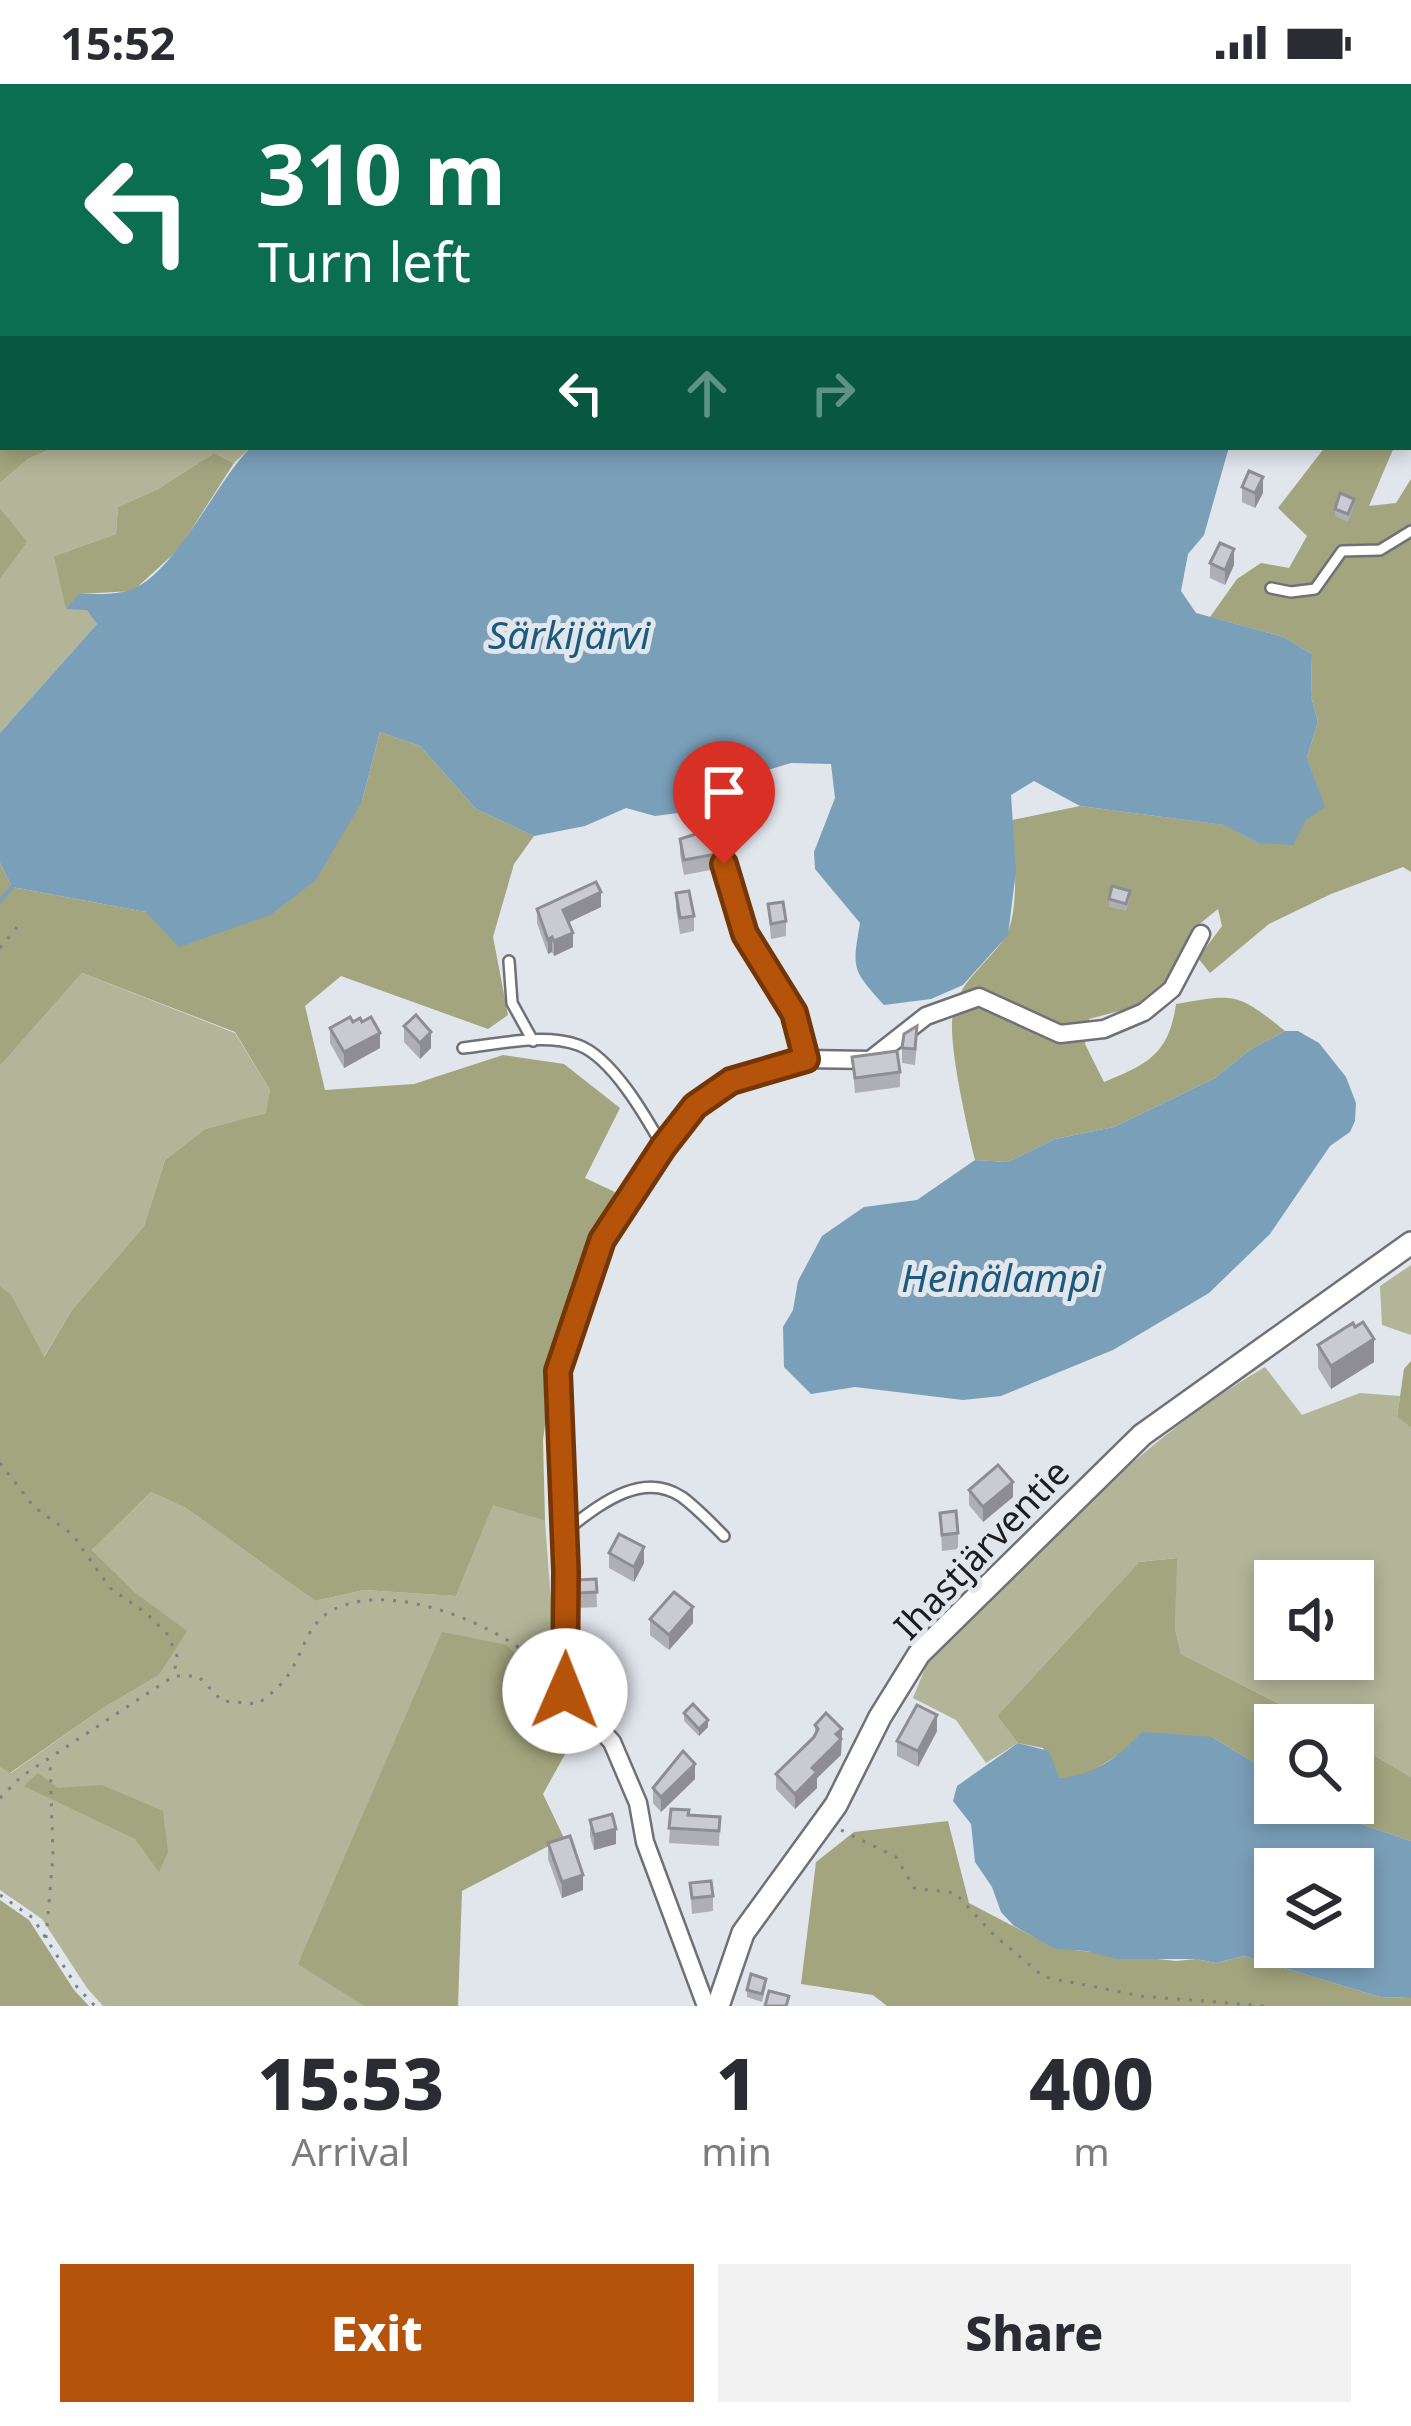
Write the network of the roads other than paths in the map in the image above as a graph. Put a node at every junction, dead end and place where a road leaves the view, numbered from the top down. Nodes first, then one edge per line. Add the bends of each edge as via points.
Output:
1 (1411, 530) edge
2 (1271, 588) dead end
3 (724, 864) dead end
4 (1201, 934) dead end
5 (509, 961) dead end
6 (533, 1041) junction
7 (464, 1048) dead end
8 (806, 1059) junction
9 (663, 1147) junction
10 (1411, 1243) edge
11 (565, 1531) junction
12 (724, 1536) dead end
13 (706, 2006) edge
14 (718, 2006) edge

1 - 2 lane via 1380,550 1342,551 1315,589
3 - 8 lane via 745,934 794,1013
4 - 8 street via 1172,989 1104,1029 1060,1034 979,997 926,1016 870,1060
5 - 6 lane via 512,1004
6 - 7 lane
6 - 9 lane via 578,1045 602,1060
8 - 9 street via 731,1081 695,1106
9 - 11 street via 602,1240 558,1371
10 - 14 street, Ihastjärventie via 1142,1436 919,1654 824,1822 743,1933
11 - 12 lane via 613,1494 656,1488 679,1495
11 - 13 street via 565,1691 612,1742

